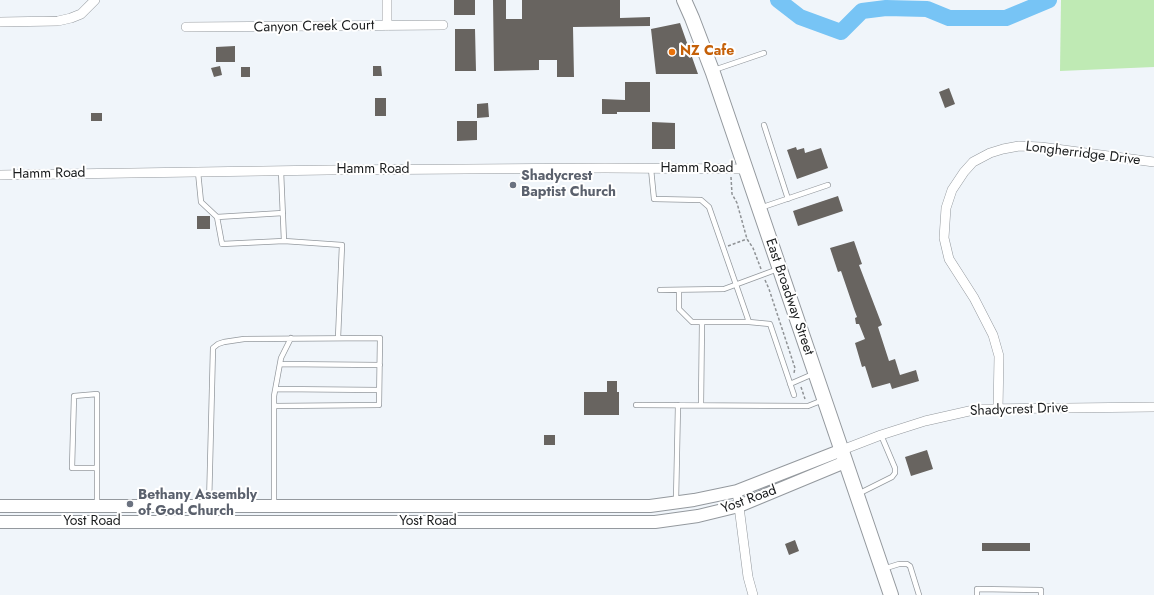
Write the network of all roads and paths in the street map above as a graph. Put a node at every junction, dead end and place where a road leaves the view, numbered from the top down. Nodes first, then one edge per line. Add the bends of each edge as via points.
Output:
1 (95, 0) edge
2 (387, 0) edge
3 (684, 0) edge
4 (0, 22) edge
5 (443, 25) dead end
6 (387, 26) junction
7 (186, 28) dead end
8 (764, 53) dead end
9 (712, 71) junction
10 (764, 125) dead end
11 (1154, 162) edge
12 (651, 169) junction
13 (730, 169) junction
14 (746, 169) junction
15 (281, 171) junction
16 (198, 172) junction
17 (0, 175) edge
18 (828, 185) dead end
19 (788, 199) junction
20 (759, 208) junction
21 (283, 213) junction
22 (217, 217) junction
23 (747, 239) junction
24 (284, 241) junction
25 (723, 247) junction
26 (780, 268) junction
27 (762, 275) junction
28 (737, 285) junction
29 (660, 290) dead end
30 (679, 290) junction
31 (702, 322) junction
32 (749, 322) junction
33 (291, 338) junction
34 (338, 338) junction
35 (280, 364) junction
36 (380, 365) junction
37 (815, 374) junction
38 (798, 381) junction
39 (790, 384) junction
40 (276, 389) junction
41 (379, 390) junction
42 (794, 395) dead end
43 (824, 399) junction
44 (636, 405) dead end
45 (678, 405) junction
46 (274, 406) junction
47 (701, 406) junction
48 (808, 406) junction
49 (1154, 408) edge
50 (998, 410) junction
51 (881, 435) junction
52 (843, 456) junction
53 (97, 468) junction
54 (737, 491) junction
55 (856, 495) junction
56 (676, 503) junction
57 (0, 506) edge
58 (97, 506) junction
59 (209, 506) junction
60 (274, 506) junction
61 (365, 506) junction
62 (536, 506) junction
63 (739, 506) junction
64 (677, 519) junction
65 (0, 522) edge
66 (365, 522) junction
67 (536, 522) junction
68 (882, 569) junction
69 (753, 595) edge
70 (891, 595) edge
71 (919, 595) edge
72 (977, 595) edge
73 (1041, 595) edge

1 - 4 street via 81,14 65,20
2 - 6 street
3 - 9 main road, East Broadway Street
5 - 6 street, Canyon Creek Court
6 - 7 street, Canyon Creek Court
8 - 9 lane
9 - 14 main road, East Broadway Street
10 - 19 lane
11 - 50 street, Longherridge Drive via 1041,147 1003,148 973,162 952,190 946,208 944,238 949,258 994,335 999,356
12 - 13 street, Hamm Road
12 - 15 street, Hamm Road
12 - 25 lane via 654,199 702,200 709,207
13 - 14 street, Hamm Road
13 - 23 path via 732,194
14 - 20 main road, East Broadway Street
15 - 16 street, Hamm Road
15 - 21 lane
16 - 17 street, Hamm Road
16 - 22 lane via 201,202
18 - 19 lane
19 - 20 lane
20 - 26 main road, East Broadway Street
21 - 22 lane
21 - 24 lane
22 - 24 lane via 222,244
23 - 25 path
23 - 27 path via 758,259
24 - 34 lane via 342,245
25 - 28 lane
26 - 27 lane
26 - 37 main road, East Broadway Street
27 - 28 lane
27 - 38 path via 769,289
28 - 30 lane via 724,289
28 - 32 lane
29 - 30 lane
30 - 31 lane via 680,309 692,322
31 - 32 lane
31 - 47 lane
32 - 39 lane via 770,324
33 - 34 lane
33 - 35 lane
33 - 59 lane via 244,339 224,342 213,348
34 - 36 lane via 380,338
35 - 36 lane
35 - 40 lane
36 - 41 lane
37 - 38 lane
37 - 43 main road, East Broadway Street
38 - 39 lane
38 - 48 path
39 - 42 lane
40 - 41 lane
40 - 46 lane
41 - 46 lane via 379,405
43 - 48 lane
43 - 52 main road, East Broadway Street
44 - 45 lane
45 - 47 lane
45 - 56 lane
46 - 60 lane
47 - 48 lane
49 - 50 street, Shadycrest Drive
50 - 51 street, Shadycrest Drive via 978,409
51 - 52 street, Shadycrest Drive
51 - 55 lane via 895,473 892,477
52 - 54 main road, Yost Road
52 - 55 main road, East Broadway Street
52 - 63 main road, Yost Road
53 - 53 lane via 96,394 74,396 72,468
53 - 58 lane
54 - 56 main road, Yost Road
54 - 63 street
55 - 68 main road, East Broadway Street
56 - 62 main road, Yost Road via 650,506
56 - 64 main road
57 - 58 main road, Yost Road
58 - 59 main road, Yost Road
59 - 60 main road, Yost Road
60 - 61 main road, Yost Road
61 - 62 main road, Yost Road
61 - 66 main road
62 - 67 main road
63 - 64 main road, Yost Road
63 - 69 street via 748,577
64 - 67 main road, Yost Road via 655,522
65 - 66 main road, Yost Road
66 - 67 main road, Yost Road
68 - 70 main road, East Broadway Street
68 - 71 lane via 899,564 910,566
72 - 73 lane via 977,589 1041,590

